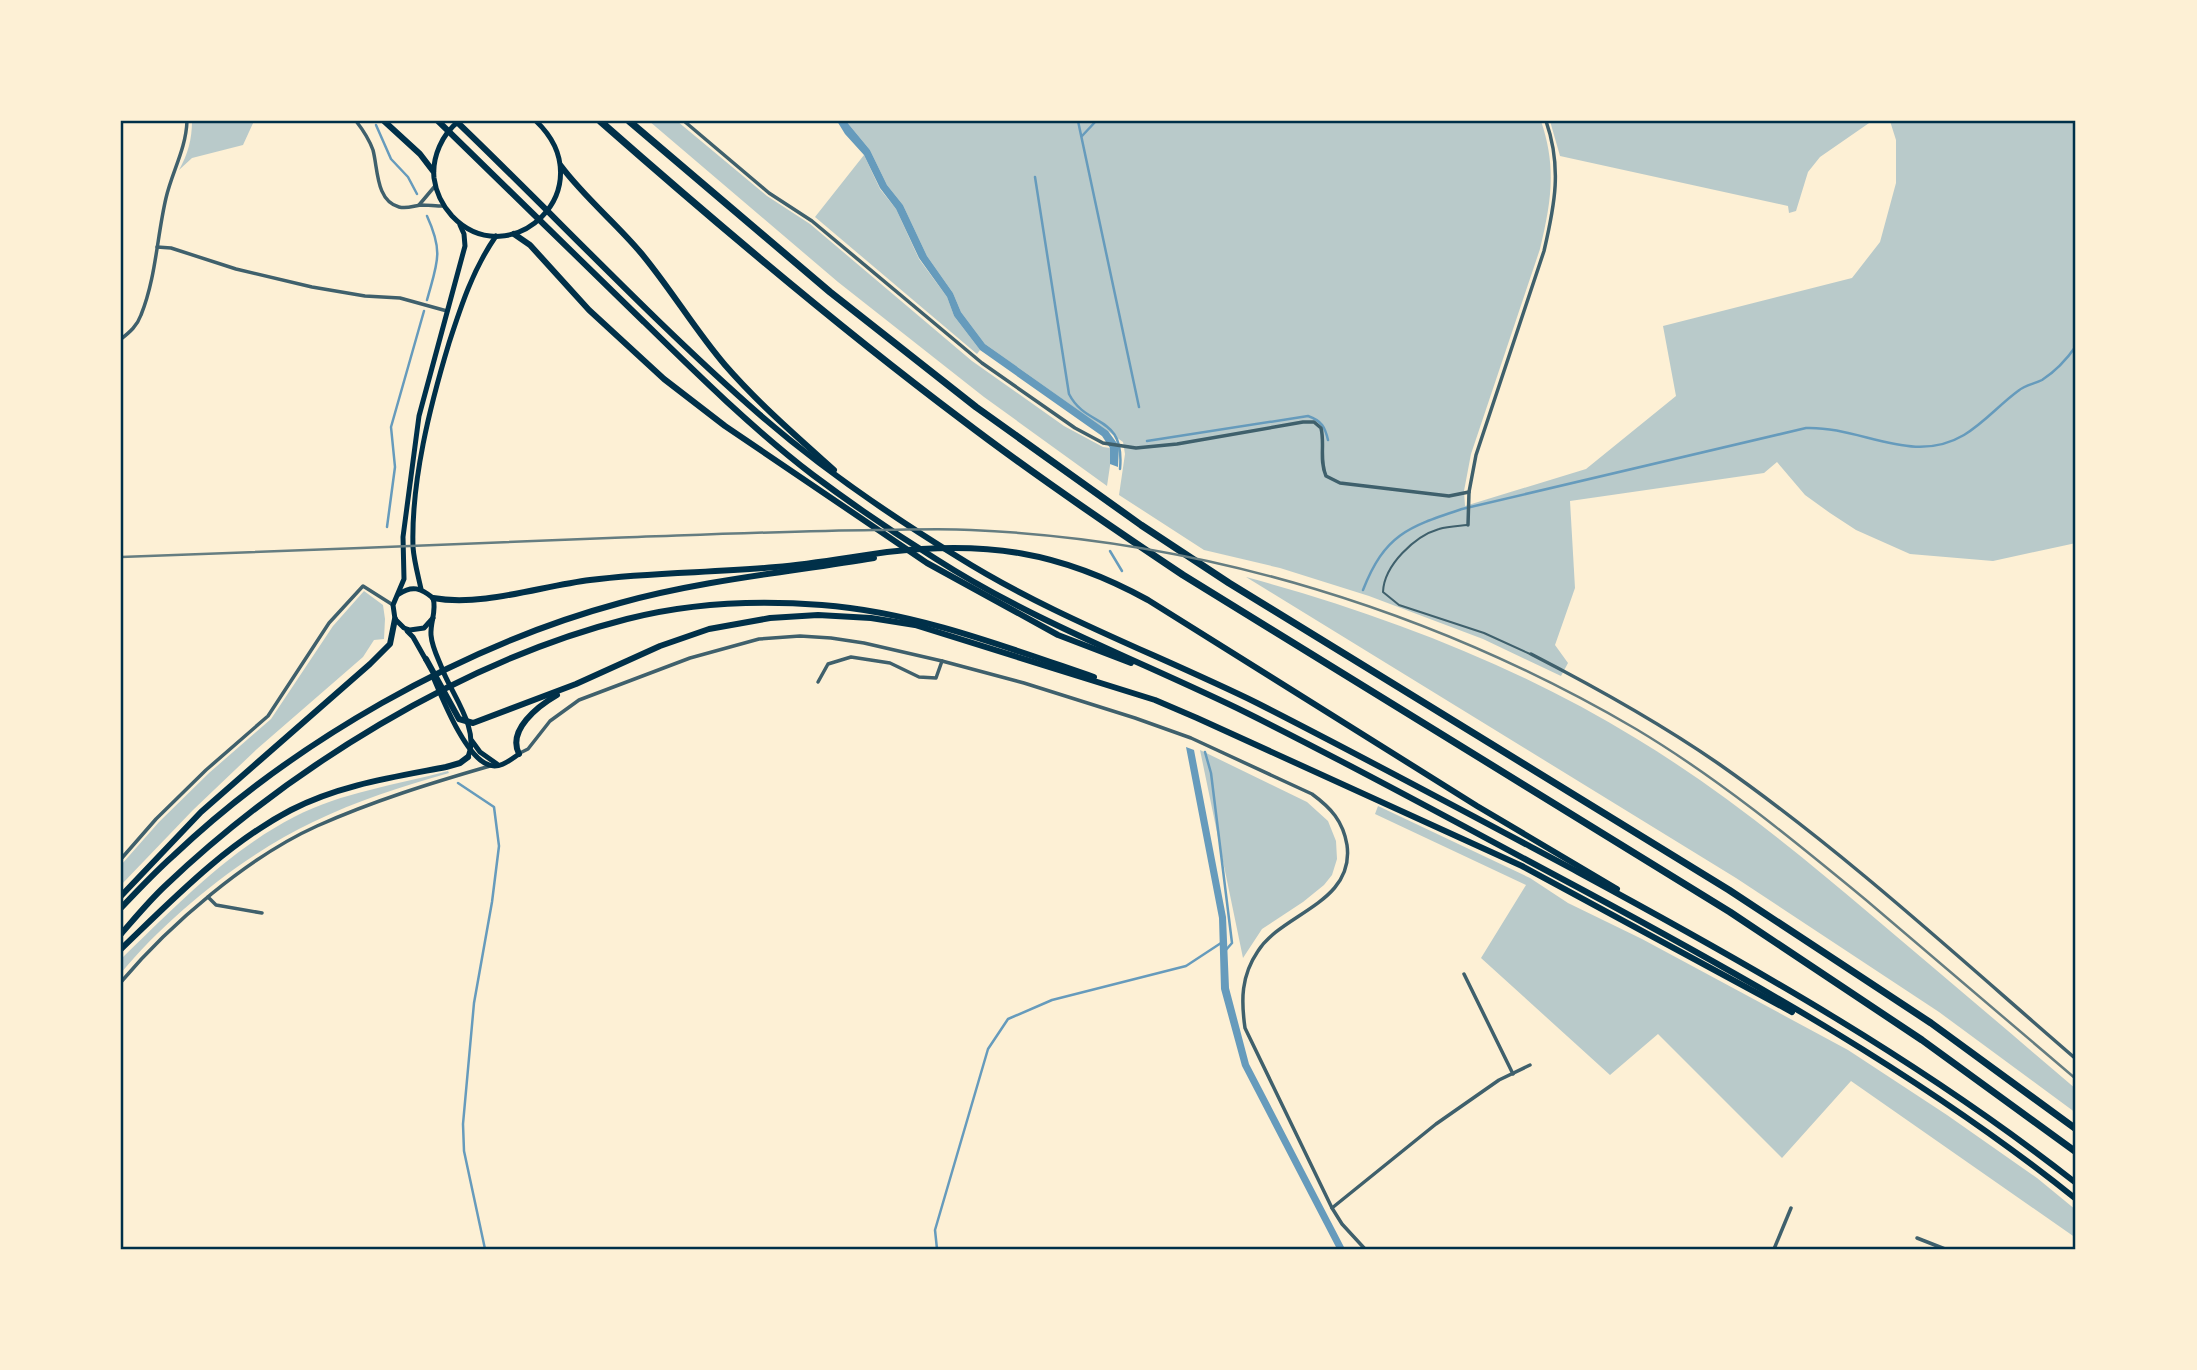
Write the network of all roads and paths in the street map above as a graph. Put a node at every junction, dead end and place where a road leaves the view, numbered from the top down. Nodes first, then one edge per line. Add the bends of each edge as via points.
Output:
1 (187, 121) edge
2 (356, 121) edge
3 (384, 121) edge
4 (439, 121) edge
5 (458, 121) edge
6 (536, 121) edge
7 (600, 121) edge
8 (629, 121) edge
9 (684, 121) edge
10 (1546, 121) edge
11 (561, 166) junction
12 (433, 171) junction
13 (435, 186) junction
14 (419, 205) junction
15 (443, 206) junction
16 (460, 225) junction
17 (514, 234) junction
18 (496, 236) junction
19 (157, 247) junction
20 (449, 311) junction
21 (121, 339) edge
22 (1469, 492) junction
23 (864, 496) junction
24 (1468, 525) joint
25 (935, 550) junction
26 (421, 589) junction
27 (397, 597) junction
28 (433, 598) junction
29 (393, 605) junction
30 (433, 618) junction
31 (395, 619) junction
32 (404, 628) junction
33 (1531, 654) joint
34 (426, 659) junction
35 (942, 661) junction
36 (1176, 679) junction
37 (818, 682) dead end
38 (576, 684) junction
39 (1155, 700) junction
40 (468, 723) junction
41 (472, 741) junction
42 (469, 753) junction
43 (519, 754) junction
44 (500, 765) junction
45 (490, 766) junction
46 (121, 859) edge
47 (121, 896) edge
48 (208, 897) junction
49 (121, 908) edge
50 (262, 913) dead end
51 (1680, 927) junction
52 (121, 934) edge
53 (121, 949) edge
54 (1464, 974) dead end
55 (121, 982) edge
56 (1852, 1043) junction
57 (2076, 1059) edge
58 (1530, 1065) dead end
59 (1513, 1074) junction
60 (2076, 1129) edge
61 (2076, 1153) edge
62 (2076, 1183) edge
63 (2076, 1199) edge
64 (1332, 1208) junction
65 (1791, 1208) dead end
66 (1917, 1238) dead end
67 (1365, 1249) edge
68 (1774, 1249) edge
69 (1945, 1249) edge

1 - 19 street
2 - 14 street via 372,147 386,199 407,209
3 - 12 highway
4 - 36 highway via 698,375 812,474 939,561 1061,629
5 - 12 main road via 444,137
5 - 23 highway via 760,415
6 - 11 main road via 556,145
7 - 61 highway via 817,306 961,419 1097,517 1183,575 1730,912 1922,1040
8 - 60 highway via 830,292 976,407 1140,526 1729,890 1931,1023
9 - 22 street via 982,363 1103,443 1124,448 1177,444 1314,422 1321,428 1326,476 1340,482 1449,496
10 - 22 street via 1557,176 1552,219 1476,456
11 - 17 main road via 559,189 550,209 534,225
11 - 23 highway via 632,242 725,365
12 - 13 main road
13 - 14 street
13 - 15 main road
14 - 15 street
15 - 16 main road
16 - 18 main road
16 - 20 main road via 465,246
17 - 18 main road
17 - 36 highway via 664,379 854,514 927,563 1058,635
18 - 26 main road via 465,294 426,429 413,548
19 - 20 street via 312,287 400,298
19 - 21 street via 141,316
20 - 27 main road via 419,416 403,537 404,579
22 - 24 street
23 - 51 highway via 962,560 1057,612 1253,701
24 - 33 lane via 1439,529 1417,541 1390,570 1383,592 1399,605
25 - 28 highway via 751,570 588,580 478,598
25 - 49 highway via 684,588 620,603 509,641 359,715 282,767 174,854
25 - 51 highway via 1012,551 1111,580
26 - 27 main road via 408,589
26 - 28 main road
27 - 29 main road
28 - 30 main road
29 - 31 main road
29 - 46 street via 363,586 350,598 268,716 206,770
30 - 32 main road via 417,630
30 - 40 main road via 433,646
31 - 32 main road
31 - 47 highway via 390,644 201,812
32 - 34 main road
33 - 57 street via 1646,717 1719,764 1856,867
34 - 40 highway via 459,719
34 - 42 main road
35 - 37 street via 936,678 927,678 890,663 845,658 828,664
35 - 43 street via 831,638 759,639 579,700 550,721
35 - 64 street via 1169,730 1289,782 1336,815 1346,839 1347,860 1340,879 1309,910 1269,936 1246,972 1241,999 1245,1028
36 - 56 highway via 1589,894
38 - 39 highway via 709,629 818,615 915,625
38 - 40 highway
38 - 43 highway via 528,716 517,741
39 - 52 highway via 1058,665 873,612 808,604 715,606 627,618 558,640 459,683 364,735 244,818 164,887
39 - 56 highway via 1522,866
40 - 41 main road
41 - 42 main road
41 - 44 main road
42 - 45 main road
42 - 53 highway via 460,763 340,790 292,810 216,861
43 - 44 main road
44 - 45 main road
45 - 48 street via 393,796 316,827 283,844
48 - 50 street via 216,905
48 - 55 street
51 - 62 highway via 1922,1073
54 - 59 street
56 - 63 highway
58 - 59 street
59 - 64 street via 1436,1124
64 - 67 street
65 - 68 street
66 - 69 street

